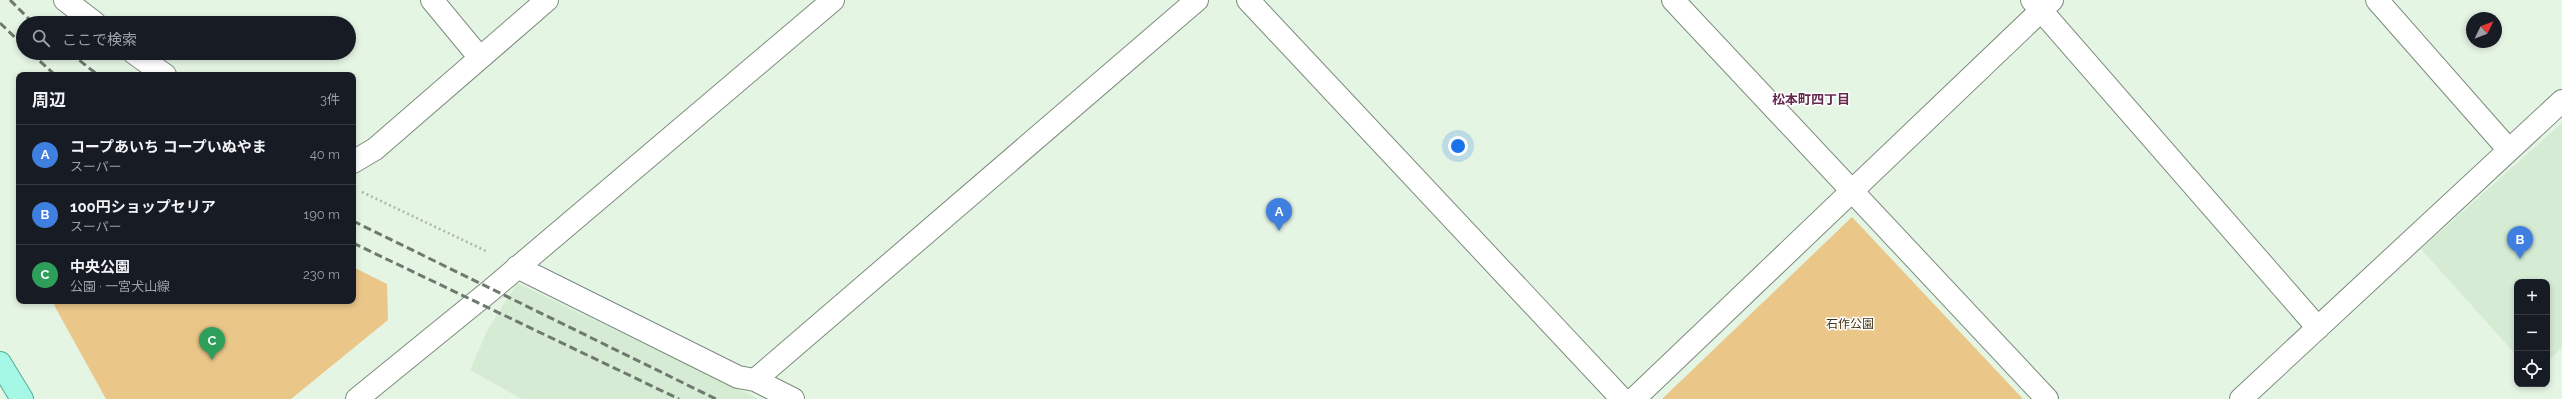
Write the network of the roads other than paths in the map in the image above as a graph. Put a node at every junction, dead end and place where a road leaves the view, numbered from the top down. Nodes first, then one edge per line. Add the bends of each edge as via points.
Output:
1 (65, 0) edge
2 (432, 0) edge
3 (547, 0) edge
4 (833, 0) edge
5 (1197, 0) edge
6 (1248, 0) edge
7 (1673, 0) edge
8 (2377, 0) edge
9 (2041, 4) edge
10 (86, 16) edge
11 (480, 58) junction
12 (144, 60) edge
13 (161, 72) edge
14 (2562, 101) edge
15 (2510, 150) junction
16 (356, 160) edge
17 (1851, 189) junction
18 (517, 267) junction
19 (2318, 328) junction
20 (0, 363) edge
21 (755, 380) junction
22 (22, 399) edge
23 (357, 399) edge
24 (793, 399) edge
25 (1622, 399) edge
26 (1634, 399) edge
27 (2047, 399) edge
28 (2241, 399) edge

1 - 10 street
2 - 11 street
3 - 11 street
4 - 18 street
5 - 21 street
6 - 25 street
7 - 17 street
8 - 15 street
9 - 17 street
9 - 19 street
11 - 16 street via 375,149
12 - 13 street
14 - 15 street
15 - 19 street
17 - 26 street
17 - 27 street
18 - 21 street via 738,377
18 - 23 street
19 - 28 street
20 - 22 main road
21 - 24 street

